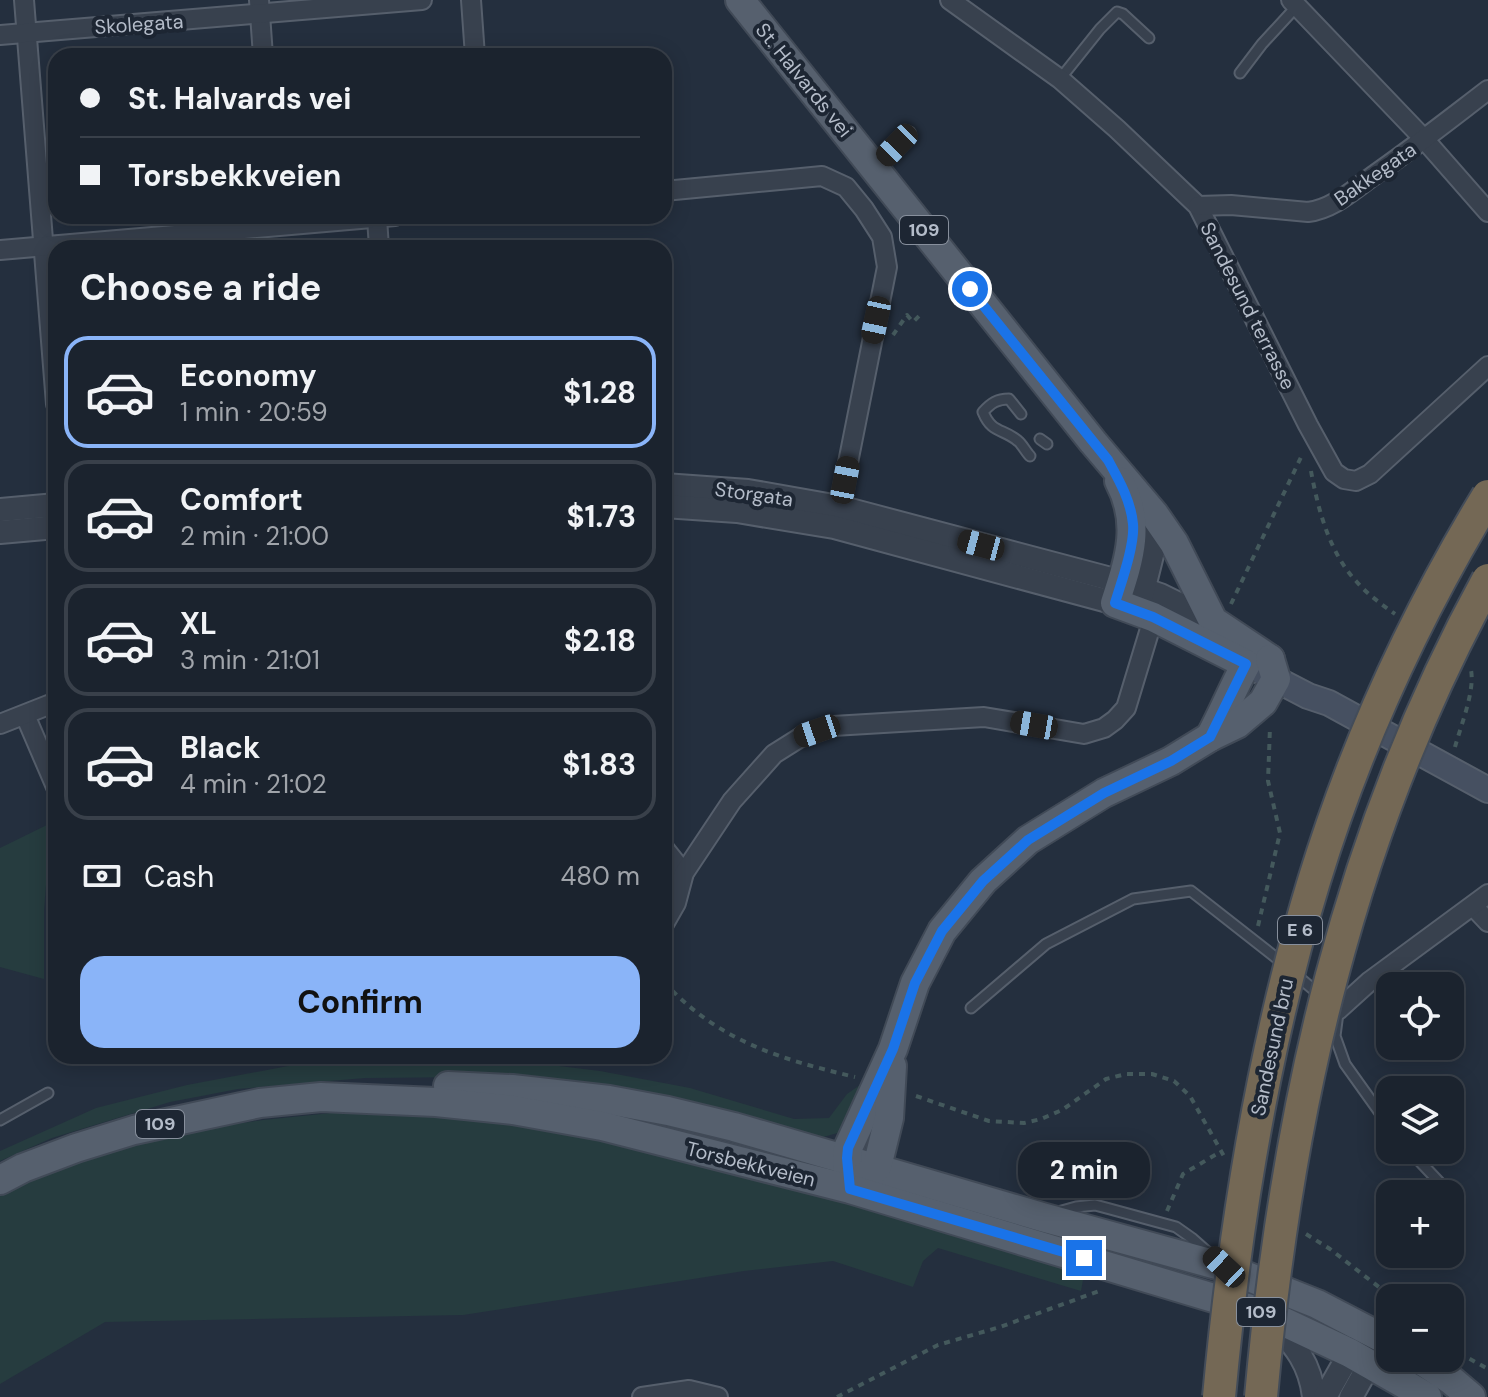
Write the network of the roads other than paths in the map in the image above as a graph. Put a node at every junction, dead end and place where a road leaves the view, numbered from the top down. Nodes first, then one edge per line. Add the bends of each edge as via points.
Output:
1 (24, 0) edge
2 (422, 0) edge
3 (471, 0) edge
4 (740, 0) edge
5 (950, 0) edge
6 (1294, 3) edge
7 (259, 7) edge
8 (26, 33) junction
9 (0, 35) edge
10 (1149, 38) dead end
11 (262, 48) edge
12 (474, 48) edge
13 (1240, 73) dead end
14 (1060, 79) junction
15 (1488, 90) edge
16 (910, 132) dead end
17 (1424, 139) junction
18 (874, 167) junction
19 (672, 190) edge
20 (1198, 206) junction
21 (1488, 212) edge
22 (246, 224) edge
23 (99, 240) edge
24 (44, 246) junction
25 (48, 246) edge
26 (0, 250) edge
27 (48, 299) edge
28 (1488, 366) edge
29 (1021, 414) dead end
30 (1030, 456) dead end
31 (1108, 460) junction
32 (672, 486) edge
33 (1488, 496) edge
34 (48, 506) edge
35 (672, 507) edge
36 (0, 510) edge
37 (1154, 514) junction
38 (837, 517) junction
39 (48, 528) edge
40 (0, 532) edge
41 (1488, 580) edge
42 (1138, 600) junction
43 (1221, 614) junction
44 (1264, 667) junction
45 (48, 705) edge
46 (25, 715) junction
47 (0, 724) edge
48 (48, 768) edge
49 (1488, 790) edge
50 (672, 858) edge
51 (684, 873) junction
52 (1481, 900) edge
53 (672, 910) edge
54 (1488, 922) edge
55 (971, 1008) dead end
56 (1338, 1010) junction
57 (893, 1049) junction
58 (48, 1093) dead end
59 (328, 1097) junction
60 (1376, 1107) edge
61 (0, 1120) edge
62 (847, 1158) junction
63 (1422, 1164) edge
64 (877, 1167) junction
65 (0, 1180) edge
66 (1437, 1180) edge
67 (850, 1189) junction
68 (1267, 1314) junction
69 (1376, 1334) edge
70 (1376, 1342) edge
71 (1360, 1358) junction
72 (1439, 1372) edge
73 (642, 1397) edge
74 (718, 1397) edge
75 (1219, 1397) edge
76 (1261, 1397) edge
77 (1314, 1397) edge
78 (1325, 1397) edge
79 (1351, 1397) edge
80 (1427, 1397) edge
81 (1471, 1397) edge

1 - 8 street
2 - 7 street, Skolegata
3 - 12 street
4 - 18 main road, St. Halvards vei / 109
5 - 14 street, Sandesund terrasse
6 - 13 lane
6 - 17 street
7 - 8 street, Skolegata
7 - 11 street
8 - 9 street, Skolegata
8 - 24 street
10 - 14 lane via 1117,12
14 - 20 street, Sandesund terrasse
15 - 17 street, Bakkegata
16 - 18 lane
17 - 20 street, Bakkegata via 1317,211
17 - 21 street
18 - 31 main road, St. Halvards vei / 109
19 - 38 street via 822,176 846,187 882,237 887,267
20 - 28 street, Sandesund terrasse via 1308,425 1334,472 1344,479 1356,481 1370,474
22 - 23 street
24 - 25 street
24 - 26 street
24 - 27 street
29 - 30 lane via 1009,399 998,399 983,412 988,423 1018,440
31 - 37 main road, St. Halvards vei / 109
31 - 42 main road, St. Halvards vei / 109 via 1124,490 1133,526
32 - 38 street, Storgata via 748,491
33 - 75 highway, Sandesund bru / E 6, bridge via 1409,641 1315,878 1278,1012 1255,1128
34 - 36 street
35 - 38 street, Storgata
37 - 42 street via 1155,543
37 - 43 main road, St. Halvards vei / 109
38 - 42 street, Storgata
39 - 40 street
41 - 76 highway, Sandesund bru / E 6, bridge via 1394,778 1334,961 1296,1134
42 - 43 street, St. Halvards vei
42 - 44 main road, St. Halvards vei
42 - 51 street via 1126,708 1104,728 1084,734 984,717 833,726 801,737 774,754 732,801
43 - 44 main road, St. Halvards vei / 109
44 - 49 main road, St. Halvards vei via 1308,696
44 - 57 main road via 1263,702 1237,724 1104,793 1028,840 983,881 942,931 915,983
45 - 46 street
46 - 47 street
46 - 48 street
50 - 51 street
51 - 53 street
52 - 54 street
52 - 56 street
55 - 56 lane via 1046,944 1133,899 1191,891
56 - 60 lane via 1335,1036 1345,1064
57 - 62 main road
57 - 64 main road via 889,1118
58 - 61 lane
59 - 62 main road, Torsbekkveien / 109 via 429,1085 541,1092 668,1111
59 - 65 main road, Torsbekkveien / 109 via 260,1103 134,1130
59 - 67 main road, Torsbekkveien / 109 via 436,1102 602,1126
62 - 64 main road, Torsbekkveien / 109
62 - 67 main road
63 - 66 lane
64 - 67 main road
64 - 69 main road, Torsbekkveien / 109 via 1224,1267
67 - 68 main road, Torsbekkveien / 109
68 - 71 main road, Torsbekkveien / 109
68 - 77 street via 1299,1350
70 - 71 street
71 - 78 street
71 - 79 street
71 - 80 main road, Torsbekkveien / 109
72 - 81 main road
73 - 74 street via 689,1390

